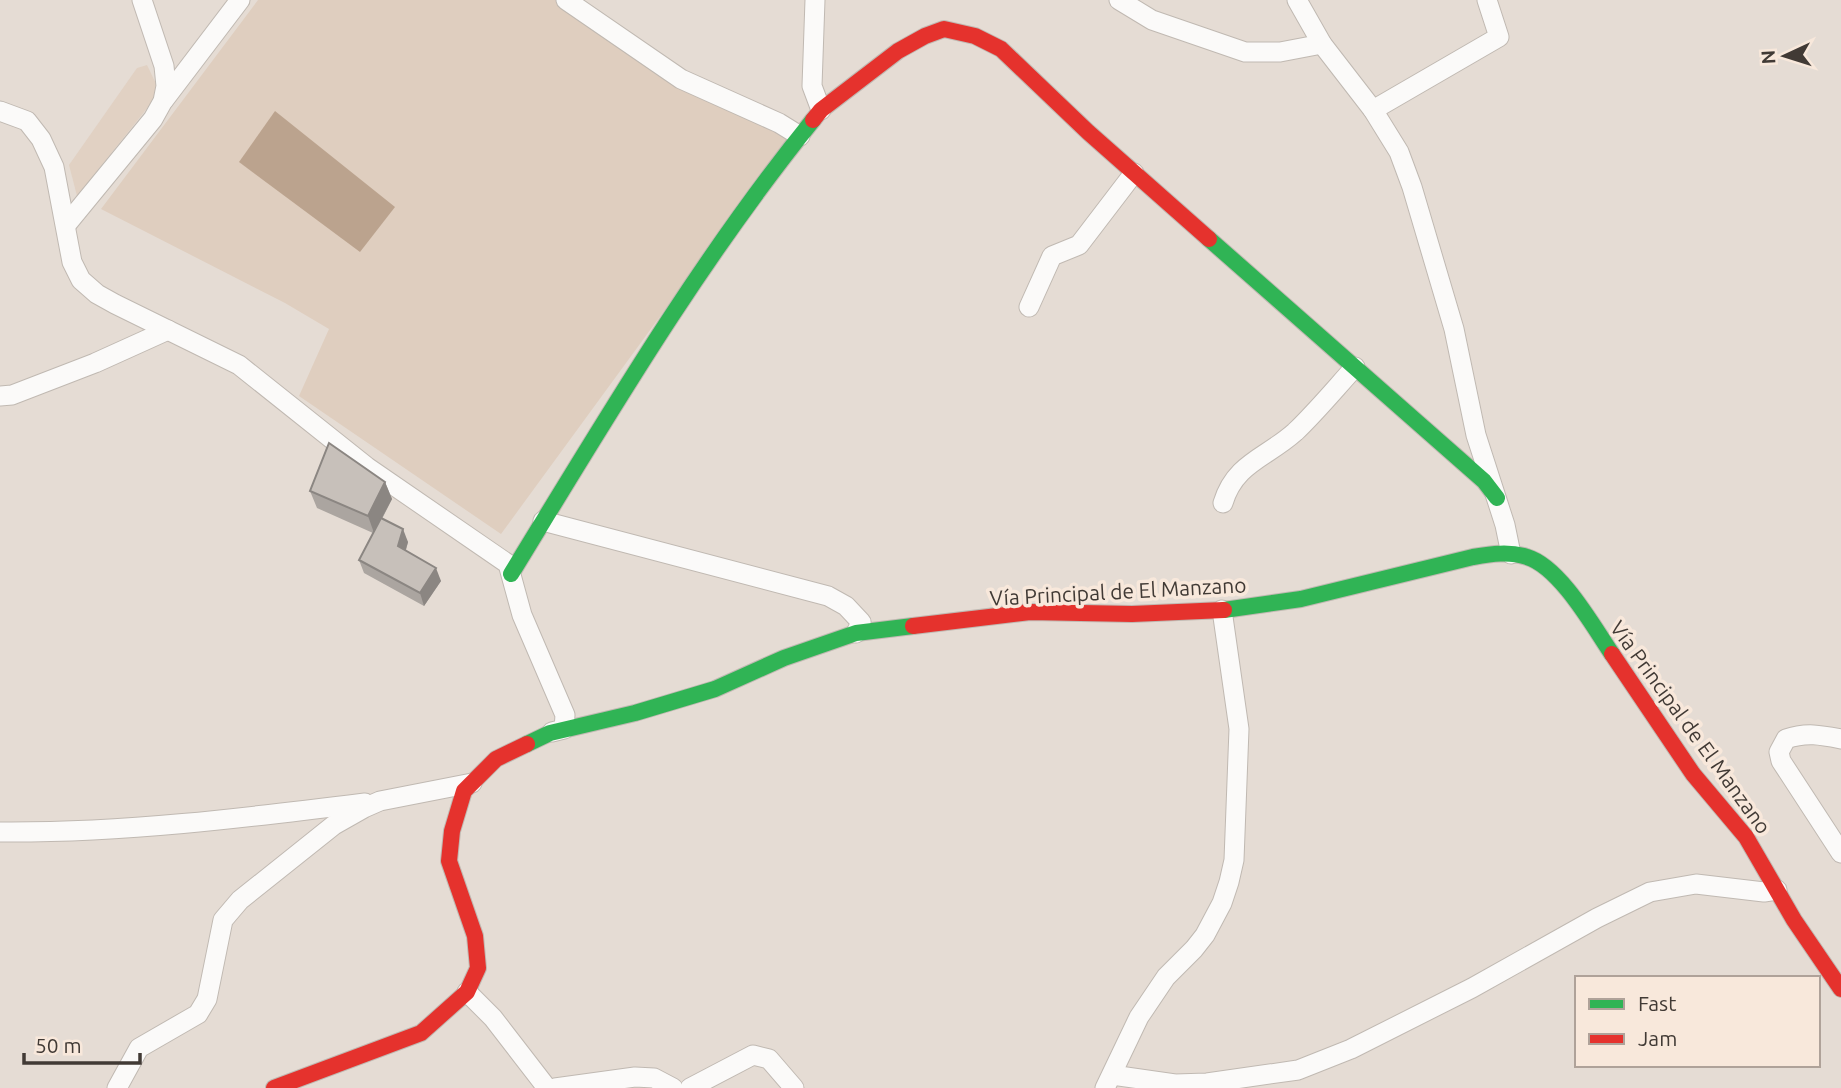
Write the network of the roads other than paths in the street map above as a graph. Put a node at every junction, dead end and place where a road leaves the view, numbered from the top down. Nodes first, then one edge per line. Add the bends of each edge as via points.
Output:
1 (142, 0) edge
2 (240, 0) edge
3 (566, 0) edge
4 (815, 0) edge
5 (1119, 0) edge
6 (1297, 0) edge
7 (1487, 0) edge
8 (1322, 44) junction
9 (163, 101) junction
10 (821, 110) junction
11 (1373, 110) junction
12 (0, 111) edge
13 (800, 136) junction
14 (1134, 173) junction
15 (66, 225) junction
16 (1029, 307) dead end
17 (168, 330) junction
18 (1355, 368) junction
19 (0, 397) edge
20 (1497, 498) junction
21 (1223, 503) dead end
22 (543, 521) junction
23 (1511, 554) junction
24 (511, 574) junction
25 (1222, 610) junction
26 (856, 633) junction
27 (550, 733) junction
28 (1841, 738) edge
29 (472, 783) junction
30 (380, 801) junction
31 (0, 832) edge
32 (1841, 853) edge
33 (1777, 890) junction
34 (1841, 989) edge
35 (467, 992) junction
36 (1109, 1082) edge
37 (1206, 1085) edge
38 (117, 1088) edge
39 (274, 1088) edge
40 (547, 1088) edge
41 (555, 1088) edge
42 (673, 1088) edge
43 (690, 1088) edge
44 (794, 1088) edge

1 - 9 street via 164,66
2 - 9 street
3 - 13 street via 681,79 779,122
4 - 10 street via 812,86
5 - 8 street via 1152,20 1245,52
6 - 8 street
7 - 11 street via 1499,37
8 - 11 street
9 - 15 street
10 - 13 main road
10 - 14 main road via 898,51 944,29 975,36 1001,49
11 - 20 street via 1399,152 1412,187 1454,329 1476,435
12 - 15 street via 27,121 41,139 54,167
13 - 22 main road via 666,322
14 - 16 street via 1079,245 1052,256
14 - 18 main road
15 - 17 street via 72,262 81,280 97,294
17 - 19 street via 95,363
17 - 24 street via 239,365 367,467 495,553 508,564
18 - 20 main road via 1484,481
18 - 21 street via 1294,432 1240,472 1228,486
20 - 23 street
22 - 24 main road
22 - 26 street via 828,596 861,622
23 - 25 main road, Vía Principal de El Manzano via 1473,557 1301,599
23 - 33 main road, Vía Principal de El Manzano via 1529,557 1562,581 1693,774 1746,837
24 - 27 street via 522,615 565,715 564,729
25 - 26 main road, Vía Principal de El Manzano via 1030,612
25 - 36 street via 1239,729 1234,860 1229,882 1205,935 1166,977 1139,1017
26 - 27 main road, Vía Principal de El Manzano via 715,689
27 - 29 main road, Vía Principal de El Manzano via 496,759
28 - 32 street via 1801,734 1786,739 1779,752
29 - 30 street
29 - 35 main road, Vía Principal de El Manzano via 464,791 452,831 449,861 475,936 478,968
30 - 31 street via 229,820
30 - 38 street via 334,825 222,919 207,999 198,1014 139,1048
33 - 34 main road, Vía Principal de El Manzano
33 - 37 street via 1696,884 1650,892 1351,1049 1298,1070
35 - 39 main road via 421,1033
35 - 40 street
36 - 37 street
41 - 42 street via 635,1077 654,1078
43 - 44 street via 753,1055 769,1059

